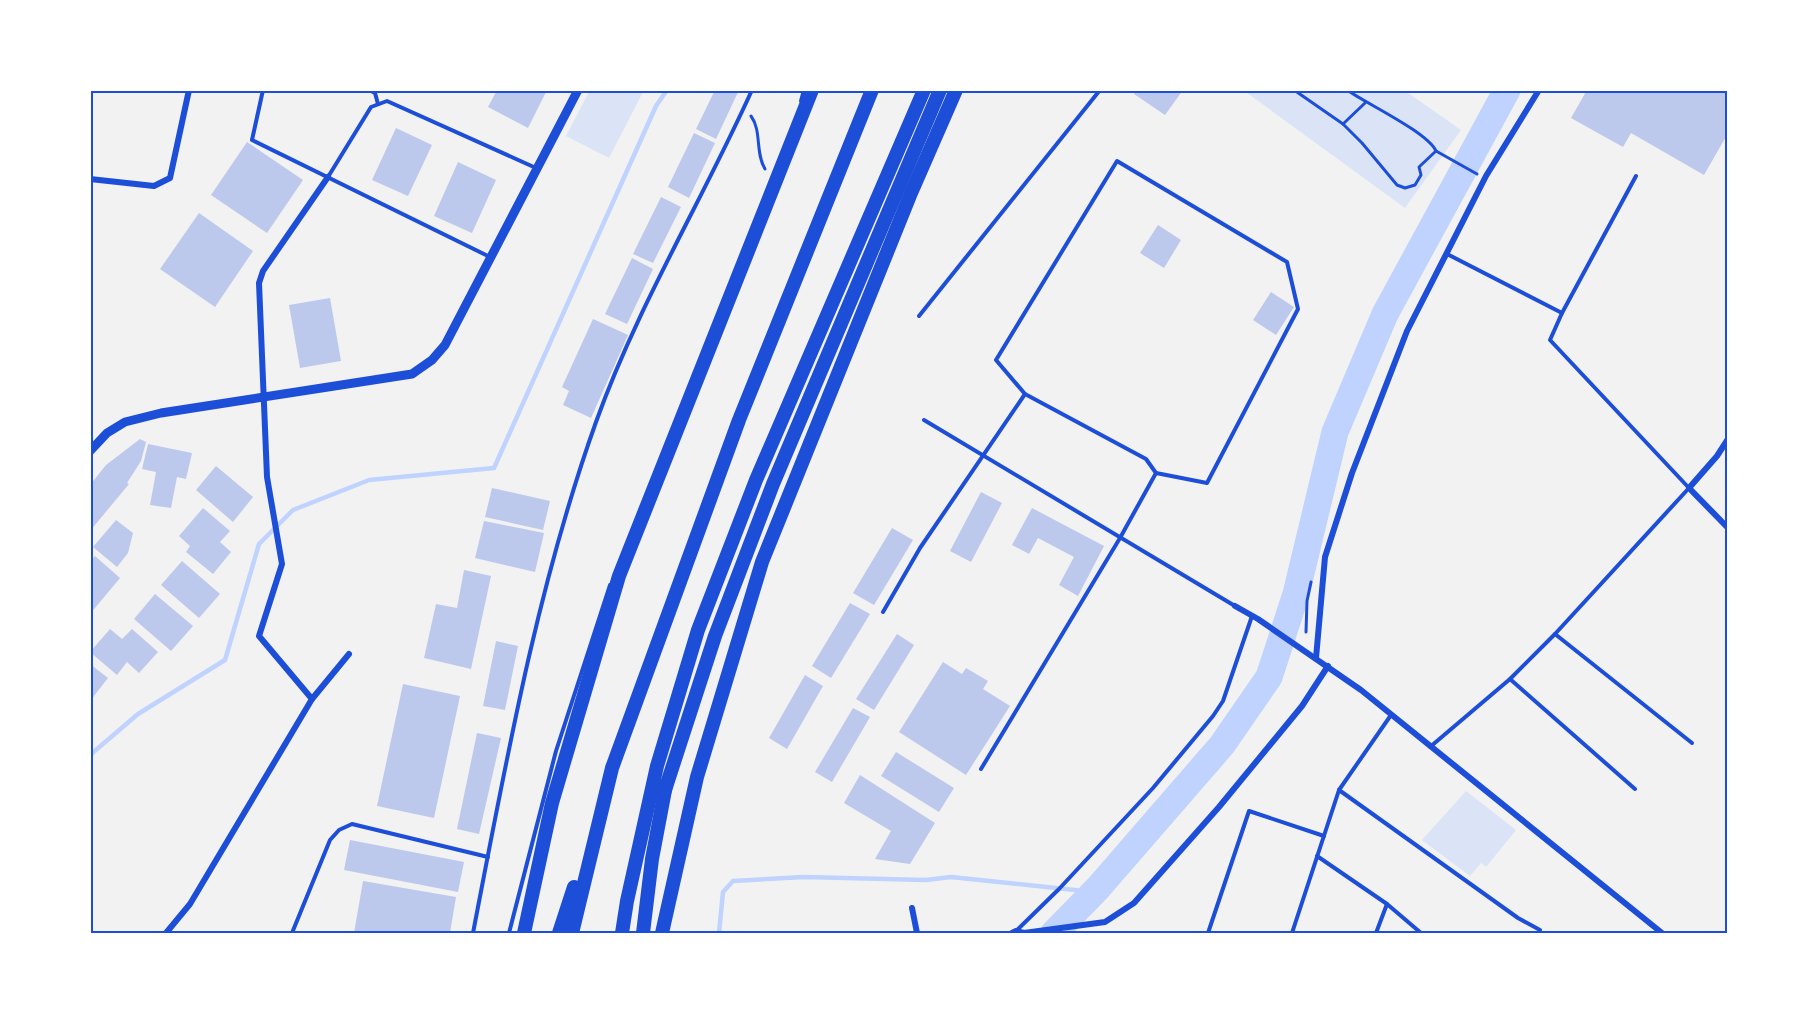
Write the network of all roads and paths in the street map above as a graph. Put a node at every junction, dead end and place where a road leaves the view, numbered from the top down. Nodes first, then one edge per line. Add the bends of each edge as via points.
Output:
1 (189, 90) edge
2 (263, 90) edge
3 (369, 90) edge
4 (578, 90) edge
5 (752, 90) edge
6 (804, 90) edge
7 (812, 90) edge
8 (865, 90) edge
9 (872, 90) edge
10 (924, 90) edge
11 (940, 90) edge
12 (956, 90) edge
13 (1100, 90) edge
14 (1294, 90) edge
15 (1347, 90) edge
16 (1539, 90) edge
17 (800, 101) dead end
18 (1365, 103) junction
19 (378, 104) junction
20 (744, 107) junction
21 (797, 113) dead end
22 (1343, 124) junction
23 (1436, 151) junction
24 (846, 153) junction
25 (536, 168) junction
26 (1479, 174) dead end
27 (1636, 176) dead end
28 (328, 177) junction
29 (90, 179) edge
30 (773, 180) junction
31 (1447, 254) junction
32 (490, 257) junction
33 (1562, 313) junction
34 (919, 316) dead end
35 (1025, 394) junction
36 (263, 397) junction
37 (924, 420) dead end
38 (1728, 439) edge
39 (90, 451) edge
40 (983, 455) junction
41 (1156, 473) junction
42 (1689, 488) junction
43 (1728, 528) edge
44 (1120, 538) junction
45 (1235, 606) joint
46 (884, 612) dead end
47 (1255, 617) junction
48 (698, 630) junction
49 (1555, 634) junction
50 (349, 654) dead end
51 (1316, 658) junction
52 (1328, 666) junction
53 (1510, 679) junction
54 (312, 699) junction
55 (1391, 715) junction
56 (1692, 744) dead end
57 (1430, 747) junction
58 (612, 768) junction
59 (981, 769) dead end
60 (1635, 789) dead end
61 (1339, 790) junction
62 (664, 794) junction
63 (1324, 836) junction
64 (1317, 856) junction
65 (488, 858) junction
66 (1387, 904) junction
67 (912, 908) dead end
68 (1540, 930) dead end
69 (1014, 932) edge
70 (166, 933) edge
71 (292, 933) edge
72 (473, 933) edge
73 (508, 933) edge
74 (524, 933) edge
75 (559, 933) edge
76 (572, 933) edge
77 (622, 933) edge
78 (643, 933) edge
79 (662, 933) edge
80 (917, 933) edge
81 (1023, 933) edge
82 (1208, 933) edge
83 (1292, 933) edge
84 (1376, 933) edge
85 (1421, 933) edge
86 (1662, 933) edge

1 - 29 street via 170,178 154,186
2 - 28 lane via 252,140
3 - 19 lane via 375,93
4 - 25 street
5 - 20 lane
6 - 17 lane
7 - 74 highway via 619,576 552,803
8 - 24 highway
9 - 24 highway
10 - 48 highway via 756,480
11 - 62 highway via 774,484 715,636
12 - 79 highway via 762,562 697,777
13 - 34 lane
14 - 22 path
15 - 18 path
16 - 31 street via 1486,176
18 - 22 path
18 - 23 path via 1418,132
19 - 25 lane via 387,101
19 - 28 lane via 371,107
20 - 30 path via 755,122 760,161
20 - 65 lane via 632,335 596,421 534,637
21 - 30 lane
22 - 23 path via 1397,185 1405,188 1415,185 1421,176 1419,167
23 - 26 path
24 - 58 highway via 739,420
25 - 32 street
27 - 33 lane
28 - 32 lane
28 - 36 street via 263,271 259,283
30 - 73 lane via 602,606 556,751
31 - 33 lane
31 - 51 street via 1407,331 1325,557
32 - 36 street via 445,345 412,374
33 - 42 lane via 1550,340
35 - 40 lane
35 - 41 lane via 1146,459
35 - 41 lane via 996,360 1117,161 1287,262 1298,309 1207,483
36 - 39 street via 125,422 106,433
36 - 54 street via 267,477 282,564 259,636
37 - 40 lane
38 - 42 street
40 - 44 lane
40 - 46 lane via 920,548
41 - 44 lane
42 - 43 street
42 - 49 lane
44 - 45 lane
44 - 59 lane
45 - 47 street
47 - 51 street
47 - 69 lane via 1223,701 1213,716 1153,788
48 - 62 highway
48 - 77 highway via 657,766
49 - 53 lane
49 - 56 lane
50 - 54 street
51 - 52 street
52 - 55 street
52 - 81 street via 1302,706 1134,903 1105,922
53 - 57 lane
53 - 60 lane
54 - 70 street via 190,904
55 - 57 street
55 - 61 lane
57 - 86 street
58 - 75 highway
58 - 76 highway
61 - 63 lane
61 - 68 lane
62 - 78 highway
63 - 64 lane
63 - 82 lane via 1249,811
64 - 66 lane
64 - 83 lane
65 - 71 lane via 352,824 330,840
65 - 72 lane
66 - 84 lane
66 - 85 lane
67 - 80 street
69 - 81 street

